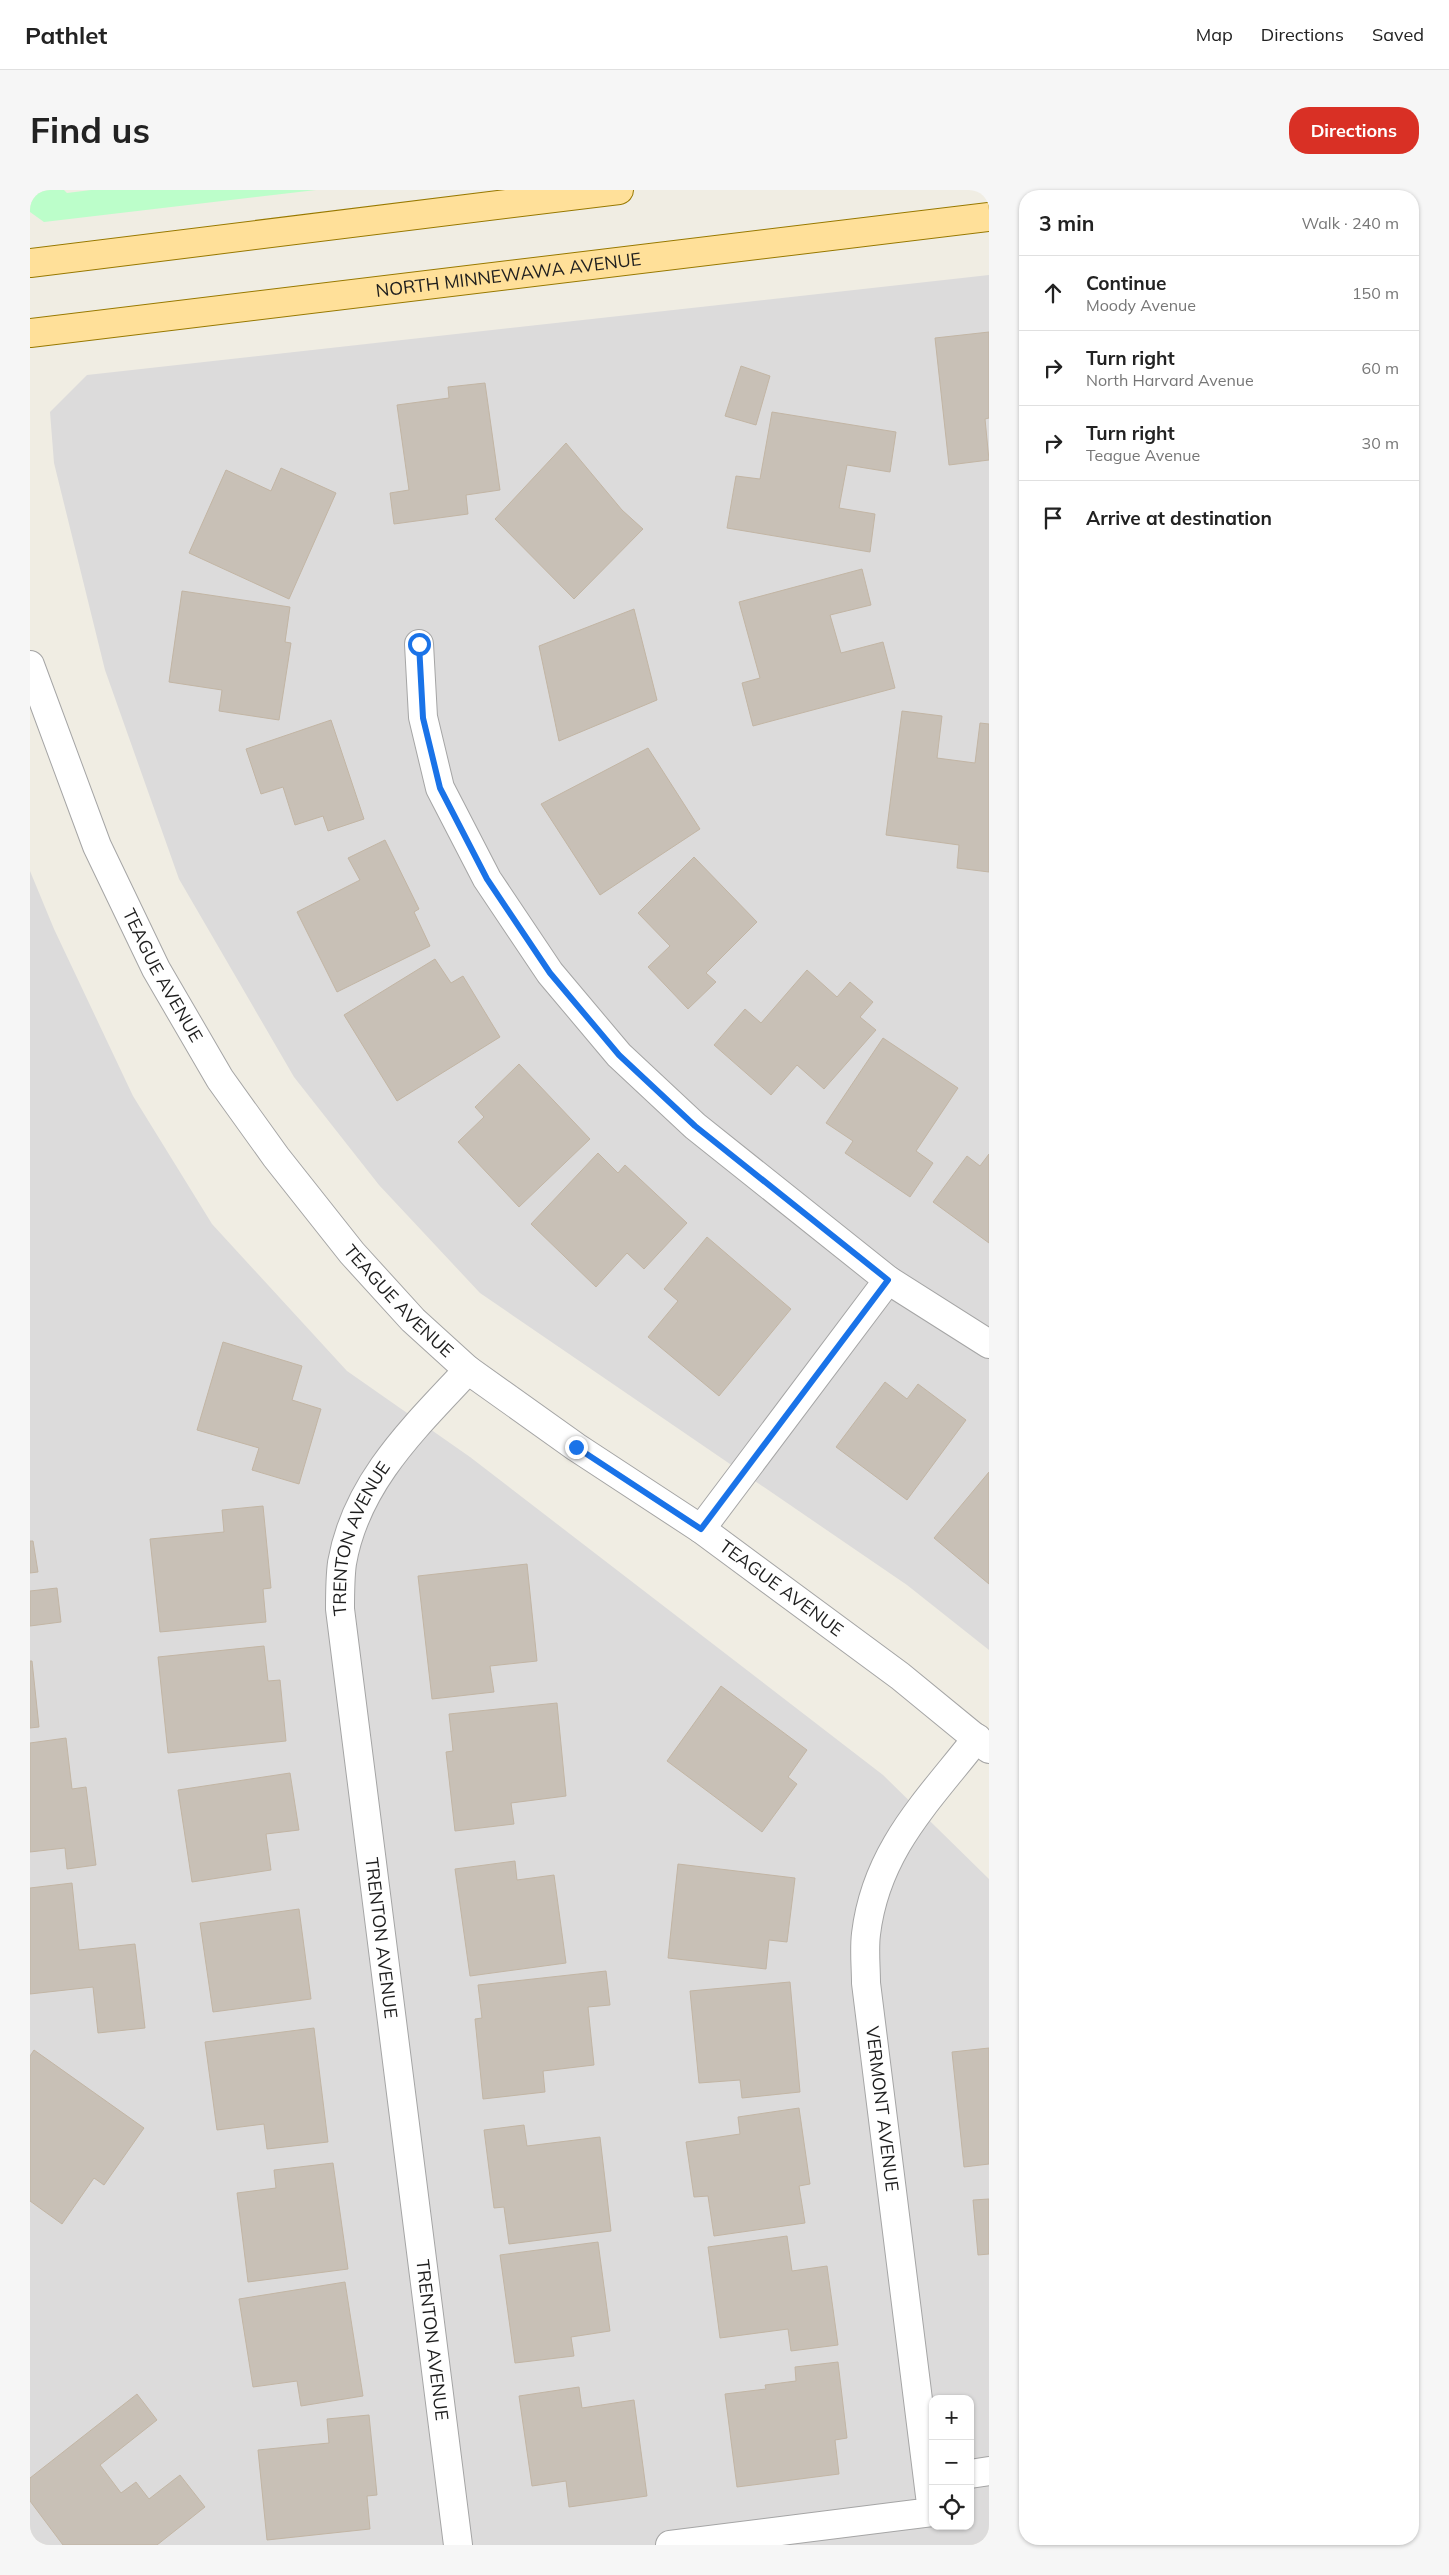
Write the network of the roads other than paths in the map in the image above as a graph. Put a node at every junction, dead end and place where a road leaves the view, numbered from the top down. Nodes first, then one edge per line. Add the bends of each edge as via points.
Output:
1 (619, 190) edge
2 (989, 217) edge
3 (30, 262) edge
4 (30, 333) edge
5 (419, 644) dead end
6 (30, 665) edge
7 (888, 1280) junction
8 (989, 1344) edge
9 (468, 1370) junction
10 (701, 1529) junction
11 (983, 1743) edge
12 (929, 2464) edge
13 (989, 2471) edge
14 (974, 2473) edge
15 (929, 2512) edge
16 (458, 2545) edge
17 (670, 2545) edge

1 - 3 main road
2 - 4 main road, NORTH MINNEWAWA AVENUE
5 - 7 street via 423,718 440,788 487,879 550,973 619,1055 695,1126
6 - 9 street, TEAGUE AVENUE via 97,846 156,969 220,1079 276,1157 352,1253 412,1320
7 - 8 street
7 - 10 street
9 - 10 street, TEAGUE AVENUE via 576,1447
9 - 16 street, TRENTON AVENUE via 395,1450 373,1480 353,1521 342,1563 340,1609
10 - 11 street, TEAGUE AVENUE via 900,1676
11 - 12 street, VERMONT AVENUE via 898,1840 884,1866 866,1934 866,1983
13 - 14 street
15 - 17 street

